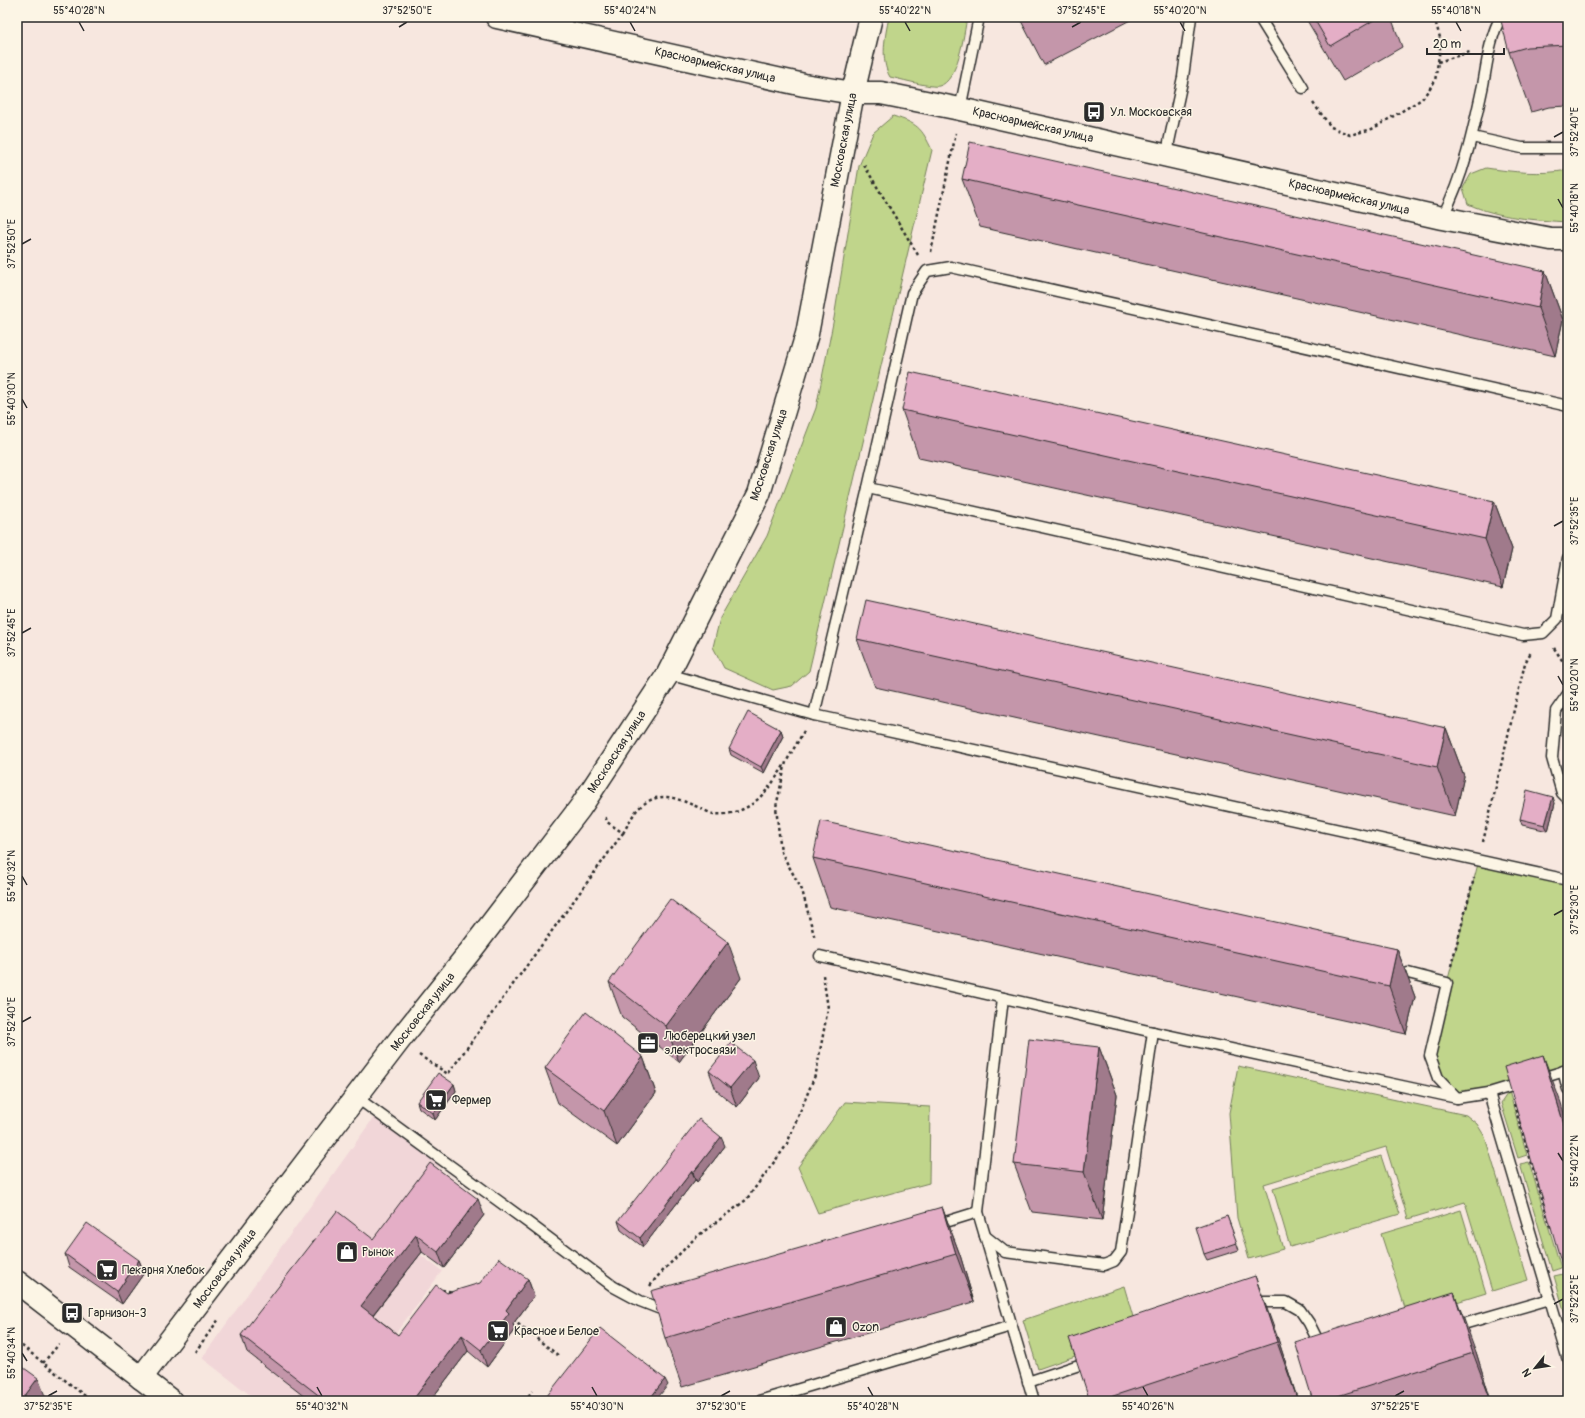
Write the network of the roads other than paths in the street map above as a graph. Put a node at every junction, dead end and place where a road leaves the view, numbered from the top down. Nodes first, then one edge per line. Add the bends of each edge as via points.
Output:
1 (498, 17) edge
2 (871, 17) edge
3 (980, 17) edge
4 (1191, 17) edge
5 (1259, 17) edge
6 (1501, 17) edge
7 (566, 24) edge
8 (1303, 88) road end
9 (853, 93) junction
10 (960, 109) junction
11 (1472, 137) junction
12 (1568, 147) edge
13 (1168, 156) junction
14 (1442, 218) junction
15 (1568, 239) edge
16 (1568, 406) edge
17 (868, 488) junction
18 (1568, 558) edge
19 (668, 674) junction
20 (1568, 694) edge
21 (814, 715) junction
22 (1568, 799) edge
23 (1568, 880) edge
24 (820, 956) road end
25 (1408, 973) dead end
26 (1003, 998) junction
27 (1154, 1032) junction
28 (1566, 1071) edge
29 (1568, 1089) edge
30 (1489, 1093) junction
31 (356, 1097) junction
32 (1457, 1098) junction
33 (978, 1212) junction
34 (926, 1229) edge
35 (985, 1235) junction
36 (17, 1282) edge
37 (1550, 1299) junction
38 (681, 1308) edge
39 (1238, 1309) edge
40 (1011, 1326) junction
41 (1446, 1329) edge
42 (1326, 1354) edge
43 (1104, 1356) edge
44 (1568, 1360) edge
45 (141, 1378) junction
46 (1028, 1382) junction
47 (171, 1401) edge
48 (759, 1401) edge
49 (1034, 1401) edge

1 - 7 street, Красноармейская улица
2 - 9 street, Московская улица
3 - 10 lane
4 - 13 lane via 1183,78
5 - 8 lane
6 - 11 lane via 1491,46
7 - 9 street, Красноармейская улица via 804,85
9 - 10 street, Красноармейская улица via 881,93
9 - 19 street, Московская улица via 806,334 759,494
10 - 13 street, Красноармейская улица
11 - 12 lane via 1522,148
11 - 14 lane via 1462,172
13 - 14 street, Красноармейская улица
14 - 15 street, Красноармейская улица
16 - 17 lane via 951,267 927,271 912,292
17 - 18 lane via 1523,635 1543,633 1557,620
17 - 21 lane
19 - 21 lane
19 - 31 street, Московская улица via 580,808
20 - 22 lane via 1556,711 1552,758 1562,793
21 - 23 lane
24 - 26 lane
25 - 32 lane via 1447,983 1430,1056 1438,1078
26 - 27 lane
26 - 33 lane
27 - 32 lane
27 - 35 lane via 1121,1252 1114,1261 1104,1265 1005,1252
28 - 29 lane
28 - 30 lane
30 - 32 lane
30 - 37 lane
31 - 38 lane via 614,1287 658,1308
31 - 45 street, Московская улица
33 - 34 lane
33 - 35 lane
35 - 40 lane
36 - 45 street
37 - 41 lane
37 - 44 lane
39 - 42 lane via 1261,1302 1286,1302 1300,1310
40 - 46 lane
40 - 48 lane
43 - 46 lane
45 - 47 street
46 - 49 lane

